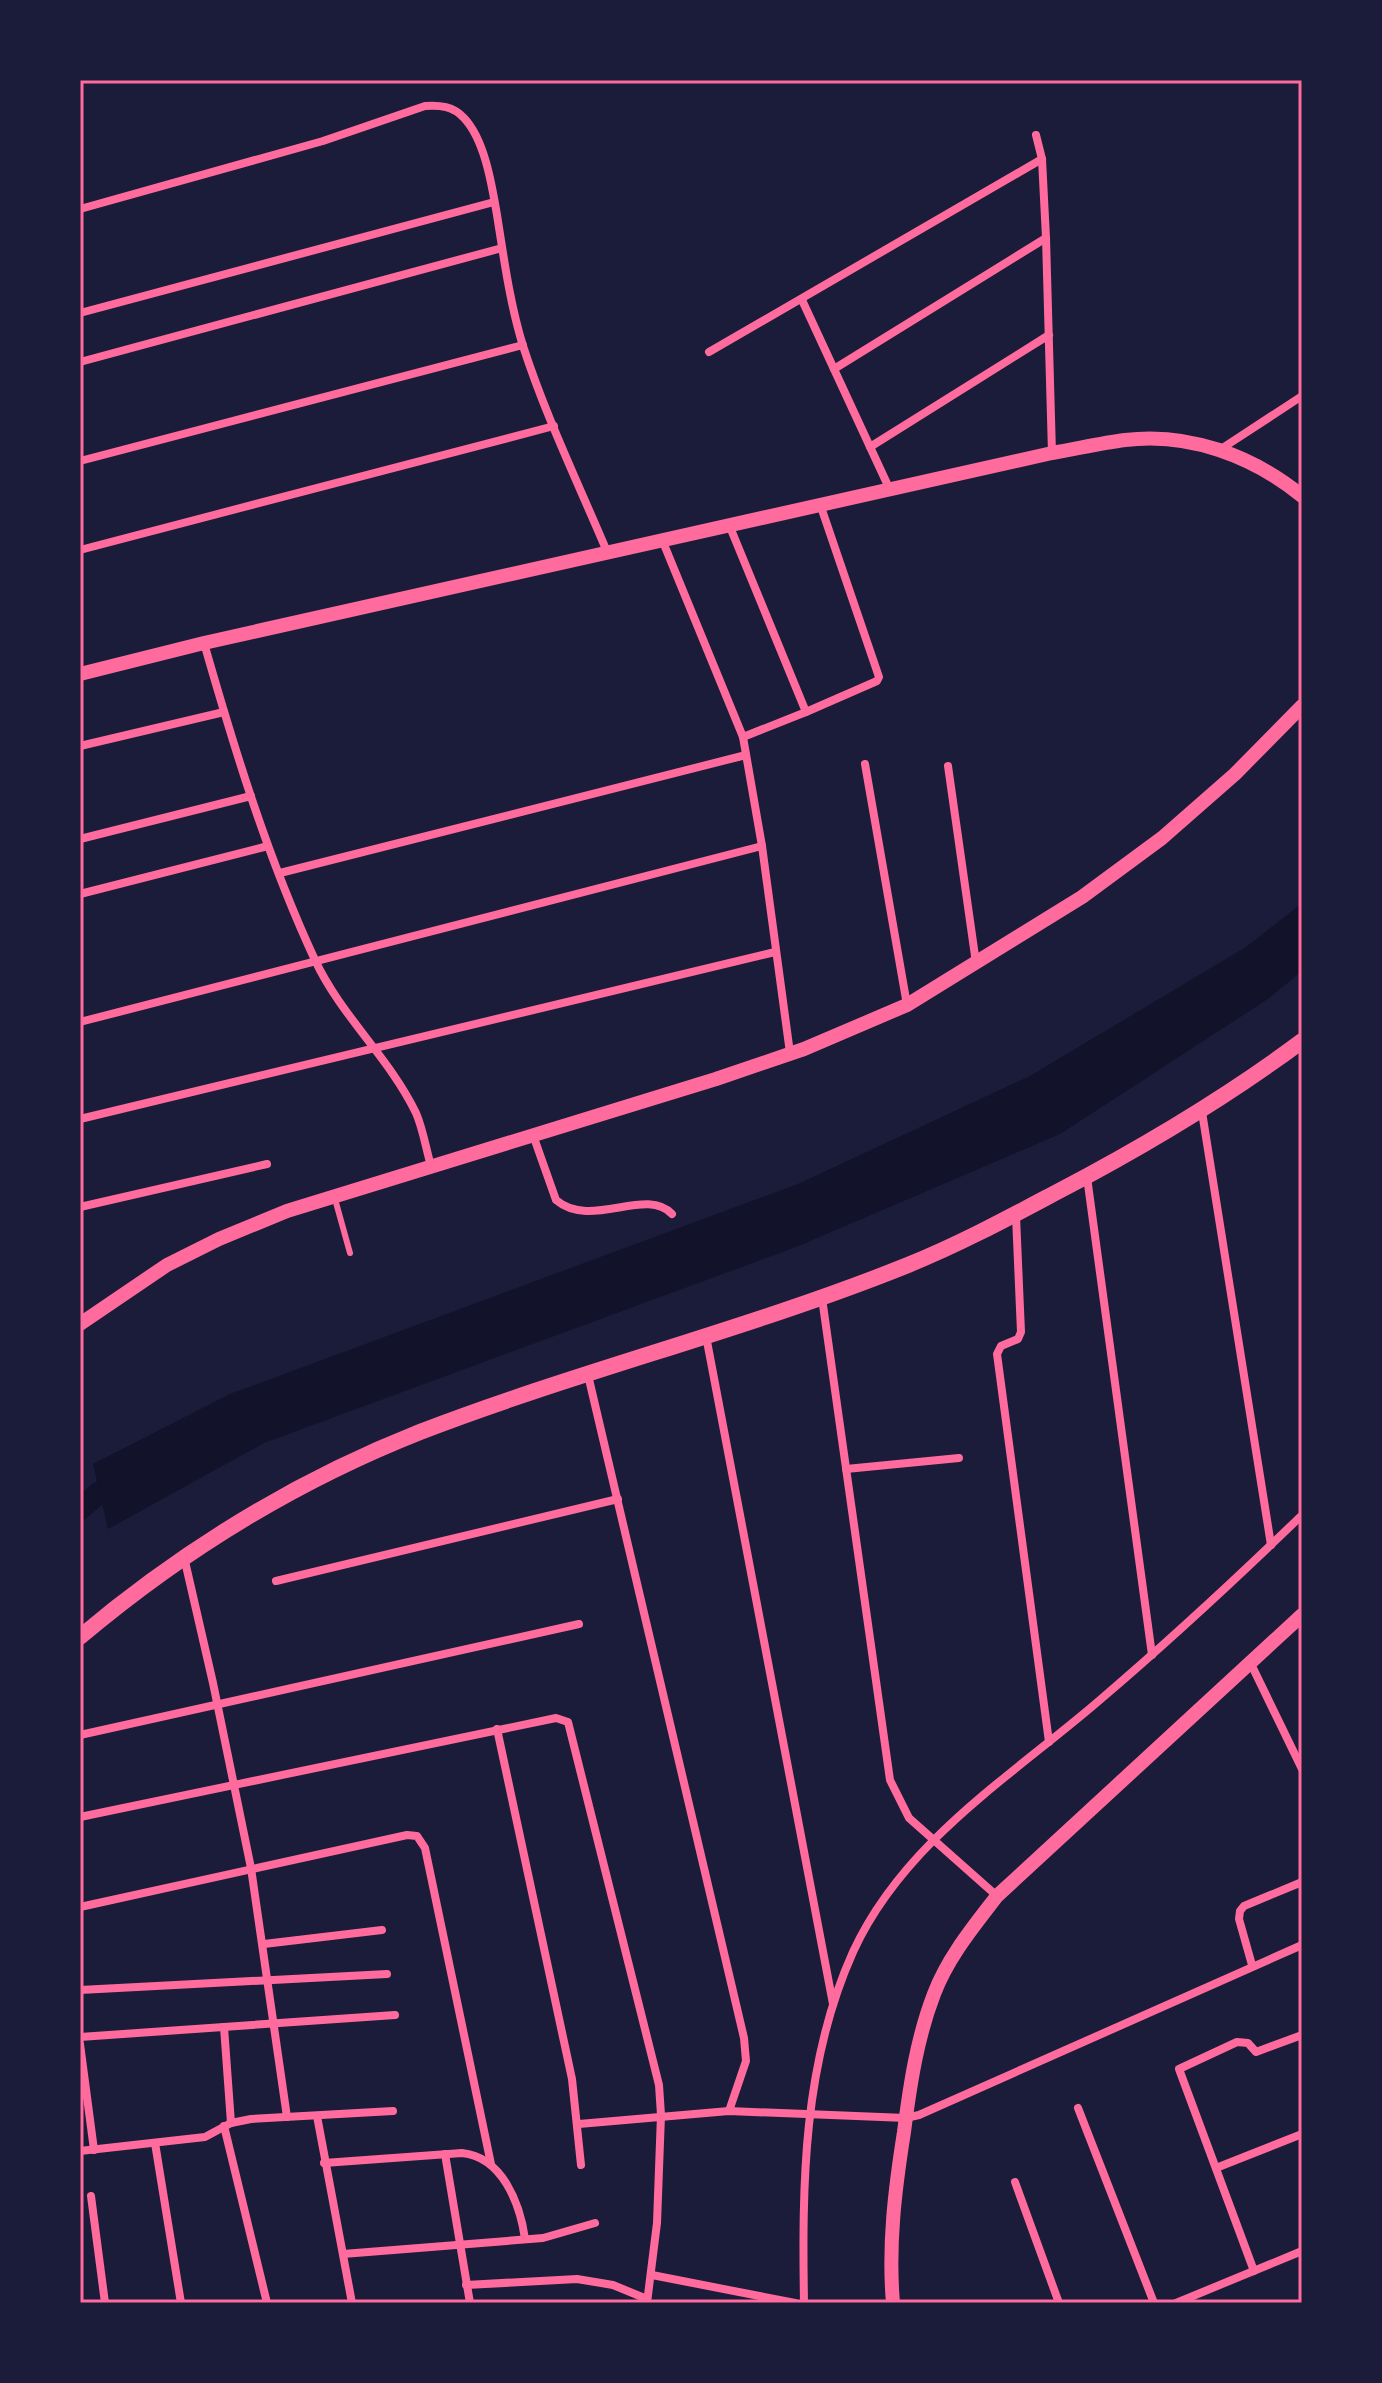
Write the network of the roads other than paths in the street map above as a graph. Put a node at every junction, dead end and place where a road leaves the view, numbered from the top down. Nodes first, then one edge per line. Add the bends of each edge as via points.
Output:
1 (1036, 135) dead end
2 (1042, 159) junction
3 (494, 202) junction
4 (80, 209) edge
5 (1046, 238) junction
6 (502, 248) junction
7 (802, 300) junction
8 (80, 313) edge
9 (1049, 335) junction
10 (523, 345) junction
11 (709, 352) dead end
12 (80, 362) edge
13 (834, 369) junction
14 (1302, 396) edge
15 (554, 426) junction
16 (870, 447) junction
17 (1221, 449) junction
18 (1052, 453) junction
19 (80, 461) edge
20 (890, 491) junction
21 (1302, 496) edge
22 (821, 507) junction
23 (730, 527) junction
24 (663, 542) junction
25 (80, 550) edge
26 (608, 554) junction
27 (204, 643) junction
28 (80, 674) edge
29 (1302, 706) edge
30 (224, 712) junction
31 (806, 712) junction
32 (743, 737) junction
33 (80, 746) edge
34 (746, 755) junction
35 (865, 764) dead end
36 (948, 766) dead end
37 (251, 796) junction
38 (80, 839) edge
39 (268, 846) junction
40 (762, 846) junction
41 (280, 873) junction
42 (80, 894) edge
43 (775, 952) junction
44 (315, 961) junction
45 (976, 964) junction
46 (907, 1005) junction
47 (80, 1022) edge
48 (1302, 1041) edge
49 (373, 1047) junction
50 (1302, 1048) edge
51 (790, 1053) junction
52 (1202, 1112) junction
53 (80, 1119) edge
54 (533, 1135) junction
55 (267, 1164) dead end
56 (431, 1166) junction
57 (1087, 1177) junction
58 (334, 1196) junction
59 (80, 1207) edge
60 (672, 1214) dead end
61 (1016, 1216) junction
62 (350, 1253) dead end
63 (822, 1297) junction
64 (80, 1324) edge
65 (706, 1336) junction
66 (588, 1375) junction
67 (959, 1458) dead end
68 (846, 1469) junction
69 (618, 1499) junction
70 (1302, 1515) edge
71 (1271, 1545) junction
72 (184, 1556) junction
73 (276, 1581) dead end
74 (1302, 1615) edge
75 (579, 1624) dead end
76 (80, 1637) edge
77 (1152, 1655) junction
78 (1251, 1664) junction
79 (218, 1703) junction
80 (497, 1729) junction
81 (80, 1735) edge
82 (1049, 1742) junction
83 (1302, 1769) edge
84 (235, 1784) junction
85 (80, 1817) edge
86 (933, 1839) junction
87 (251, 1868) junction
88 (1302, 1882) edge
89 (997, 1896) junction
90 (80, 1907) edge
91 (382, 1930) dead end
92 (264, 1944) junction
93 (1302, 1945) edge
94 (1252, 1965) junction
95 (387, 1974) dead end
96 (269, 1980) junction
97 (80, 1990) edge
98 (833, 2004) junction
99 (395, 2015) dead end
100 (276, 2023) junction
101 (224, 2027) junction
102 (1302, 2035) edge
103 (80, 2037) edge
104 (80, 2044) edge
105 (81, 2058) edge
106 (1078, 2108) dead end
107 (84, 2109) edge
108 (393, 2111) dead end
109 (729, 2111) junction
110 (808, 2113) junction
111 (661, 2115) junction
112 (317, 2116) junction
113 (287, 2117) junction
114 (906, 2118) junction
115 (579, 2124) junction
116 (228, 2125) junction
117 (1302, 2134) edge
118 (155, 2143) junction
119 (94, 2150) junction
120 (80, 2151) edge
121 (445, 2154) junction
122 (324, 2163) junction
123 (491, 2164) junction
124 (581, 2165) dead end
125 (1216, 2168) junction
126 (1015, 2182) dead end
127 (91, 2196) dead end
128 (595, 2223) dead end
129 (525, 2239) junction
130 (460, 2245) junction
131 (1302, 2251) edge
132 (343, 2254) junction
133 (1254, 2271) junction
134 (652, 2275) junction
135 (466, 2285) junction
136 (647, 2301) edge
137 (105, 2303) edge
138 (181, 2303) edge
139 (267, 2303) edge
140 (352, 2303) edge
141 (470, 2303) edge
142 (795, 2303) edge
143 (804, 2303) edge
144 (893, 2303) edge
145 (1059, 2303) edge
146 (1154, 2303) edge
147 (1176, 2303) edge

1 - 2 street
2 - 5 street
2 - 7 street
3 - 4 street via 485,162 465,118 442,105
3 - 6 street
3 - 8 street
5 - 9 street
5 - 13 street
6 - 10 street
6 - 12 street
7 - 11 street
7 - 13 street
9 - 16 street
9 - 18 street
10 - 15 street
10 - 19 street
13 - 16 street
14 - 17 street
15 - 25 street
15 - 26 street
16 - 20 street
17 - 18 street via 1151,439
17 - 21 street
18 - 20 street
20 - 22 street
22 - 23 street
22 - 31 street via 879,677
23 - 24 street
23 - 31 street
24 - 26 street
24 - 32 street
26 - 27 street
27 - 28 street
27 - 30 street
29 - 45 street via 1162,838
30 - 33 street
30 - 37 street
31 - 32 street
32 - 34 street
34 - 40 street
34 - 41 street
35 - 46 street
36 - 45 street
37 - 38 street
37 - 39 street
39 - 41 street
39 - 42 street
40 - 43 street
40 - 44 street
41 - 44 street
43 - 49 street
43 - 51 street
44 - 47 street
44 - 49 street
45 - 46 street
46 - 51 street
48 - 50 street
48 - 52 main road
49 - 53 street
49 - 56 street via 417,1115
51 - 54 street
52 - 57 main road
52 - 71 street
54 - 56 street
54 - 60 street via 556,1200 563,1206 584,1213 656,1205
55 - 59 street
56 - 58 street
57 - 61 main road
57 - 77 street
58 - 62 lane
58 - 64 street via 180,1259
61 - 63 main road
61 - 82 street via 1021,1332 997,1354
63 - 65 main road
63 - 68 street
65 - 66 main road
65 - 98 street
66 - 69 street
66 - 72 main road via 420,1432 338,1468
67 - 68 street
68 - 86 street via 890,1780 909,1818
69 - 73 street
69 - 109 street via 744,2038 746,2061
70 - 71 street
71 - 77 street
72 - 76 main road
72 - 79 street
74 - 78 street
75 - 79 street
77 - 82 street
78 - 83 street
78 - 89 street
79 - 81 street
79 - 84 street
80 - 84 street
80 - 111 street via 556,1718 565,1719 574,1735 649,2039
80 - 115 street
82 - 86 street
84 - 85 street
84 - 87 street
86 - 89 street
86 - 98 street via 880,1905
87 - 90 street
87 - 92 street
87 - 123 street via 407,1835 421,1839
88 - 94 street via 1240,1911
89 - 114 street via 962,1942 935,1992 916,2052
91 - 92 street
92 - 96 street
93 - 94 street
94 - 114 street
95 - 96 street
96 - 97 street
96 - 100 street
98 - 110 street
99 - 100 street
100 - 101 street
100 - 113 street
101 - 103 street
101 - 116 street
102 - 125 street via 1256,2052 1248,2043 1237,2042 1181,2066 1179,2073
104 - 105 street
105 - 107 street
106 - 146 street
107 - 119 street
108 - 112 street
109 - 110 street
109 - 111 street
110 - 114 street
110 - 143 street
111 - 115 street
111 - 134 street
112 - 113 street
112 - 122 street
113 - 116 street
114 - 144 street via 891,2231
115 - 124 street
116 - 118 street via 205,2137
116 - 139 street
117 - 125 street
118 - 119 street
118 - 138 street
119 - 120 street
121 - 122 street
121 - 123 street via 476,2154
121 - 130 street
122 - 132 street
123 - 129 street via 518,2208
125 - 133 street
126 - 145 street
127 - 137 street
128 - 129 street via 561,2235
129 - 130 street
130 - 132 street
130 - 135 street
131 - 133 street
132 - 140 street
133 - 147 street
134 - 136 street
134 - 142 street
135 - 136 street via 577,2279 613,2285
135 - 141 street

